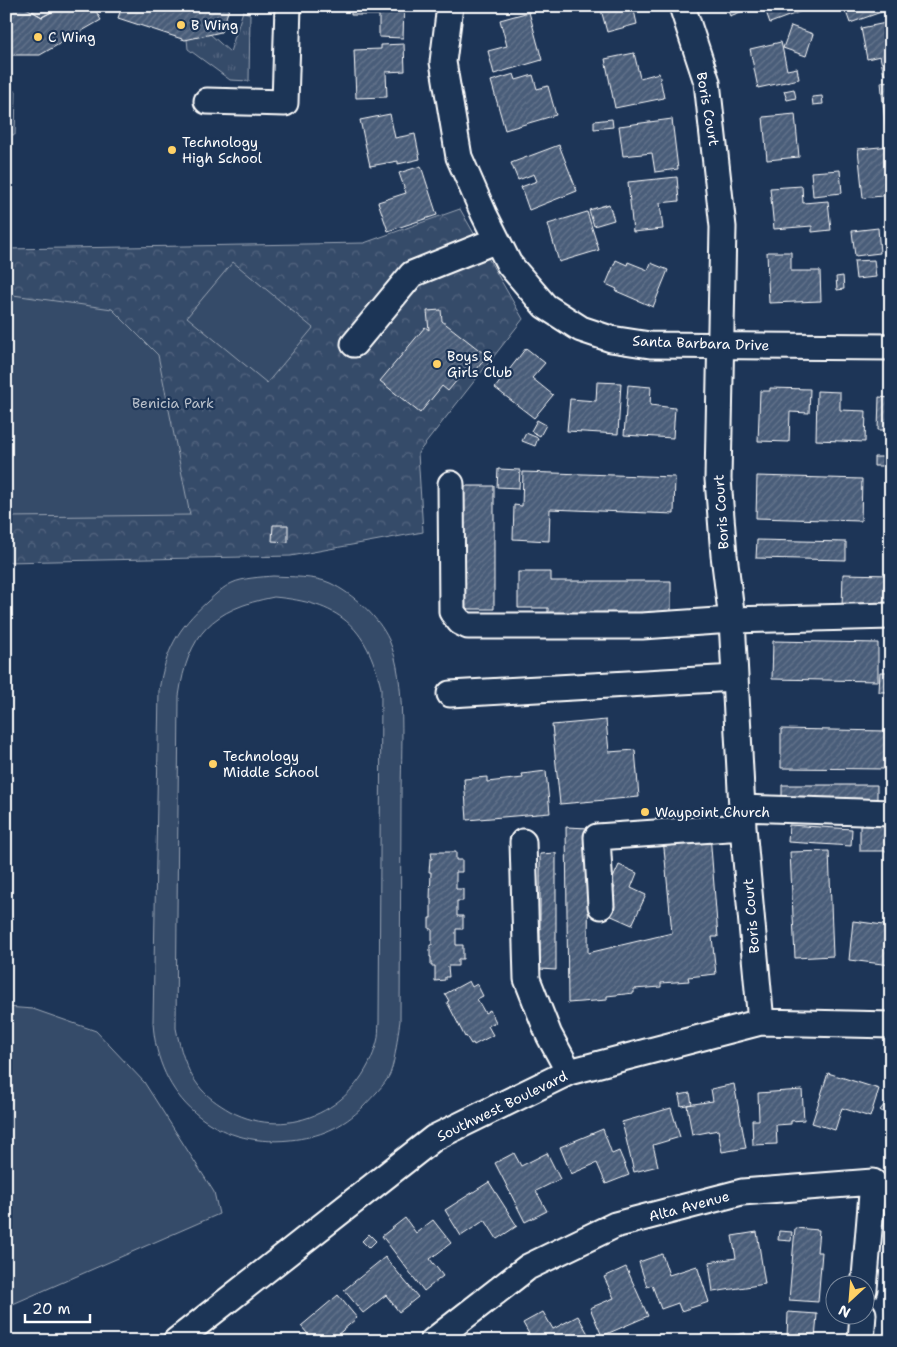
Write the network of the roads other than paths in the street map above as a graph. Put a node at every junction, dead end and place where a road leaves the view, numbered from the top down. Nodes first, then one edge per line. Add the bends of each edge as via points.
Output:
1 (288, 6) edge
2 (450, 6) edge
3 (682, 6) edge
4 (207, 101) dead end
5 (497, 240) junction
6 (354, 344) dead end
7 (721, 345) junction
8 (891, 347) edge
9 (451, 484) dead end
10 (891, 616) edge
11 (732, 620) junction
12 (735, 678) junction
13 (450, 694) dead end
14 (891, 813) edge
15 (743, 818) junction
16 (523, 842) dead end
17 (601, 906) dead end
18 (761, 1022) junction
19 (891, 1025) edge
20 (569, 1072) junction
21 (865, 1274) edge
22 (862, 1324) edge
23 (176, 1341) edge
24 (433, 1341) edge
25 (861, 1341) edge

1 - 4 street via 285,102
2 - 5 street, Santa Barbara Drive via 443,62 459,157
3 - 7 street, Boris Court via 707,82 716,156 724,227
5 - 6 street via 412,274
5 - 7 street, Santa Barbara Drive via 509,264 545,306 581,329 611,339 650,344
7 - 8 street, Santa Barbara Drive
7 - 11 street, Boris Court via 718,479
9 - 11 street via 452,612 468,626 642,626
10 - 11 street
11 - 12 street, Boris Court
12 - 13 street
12 - 15 street, Boris Court
14 - 15 street
15 - 17 street via 597,837
15 - 18 street, Boris Court
16 - 20 street via 527,979 549,1035
18 - 19 street, Southwest Boulevard
18 - 20 street, Southwest Boulevard
20 - 23 street, Southwest Boulevard via 434,1138
21 - 24 street, Alta Avenue via 873,1182 742,1192 615,1225 536,1263
22 - 25 street

